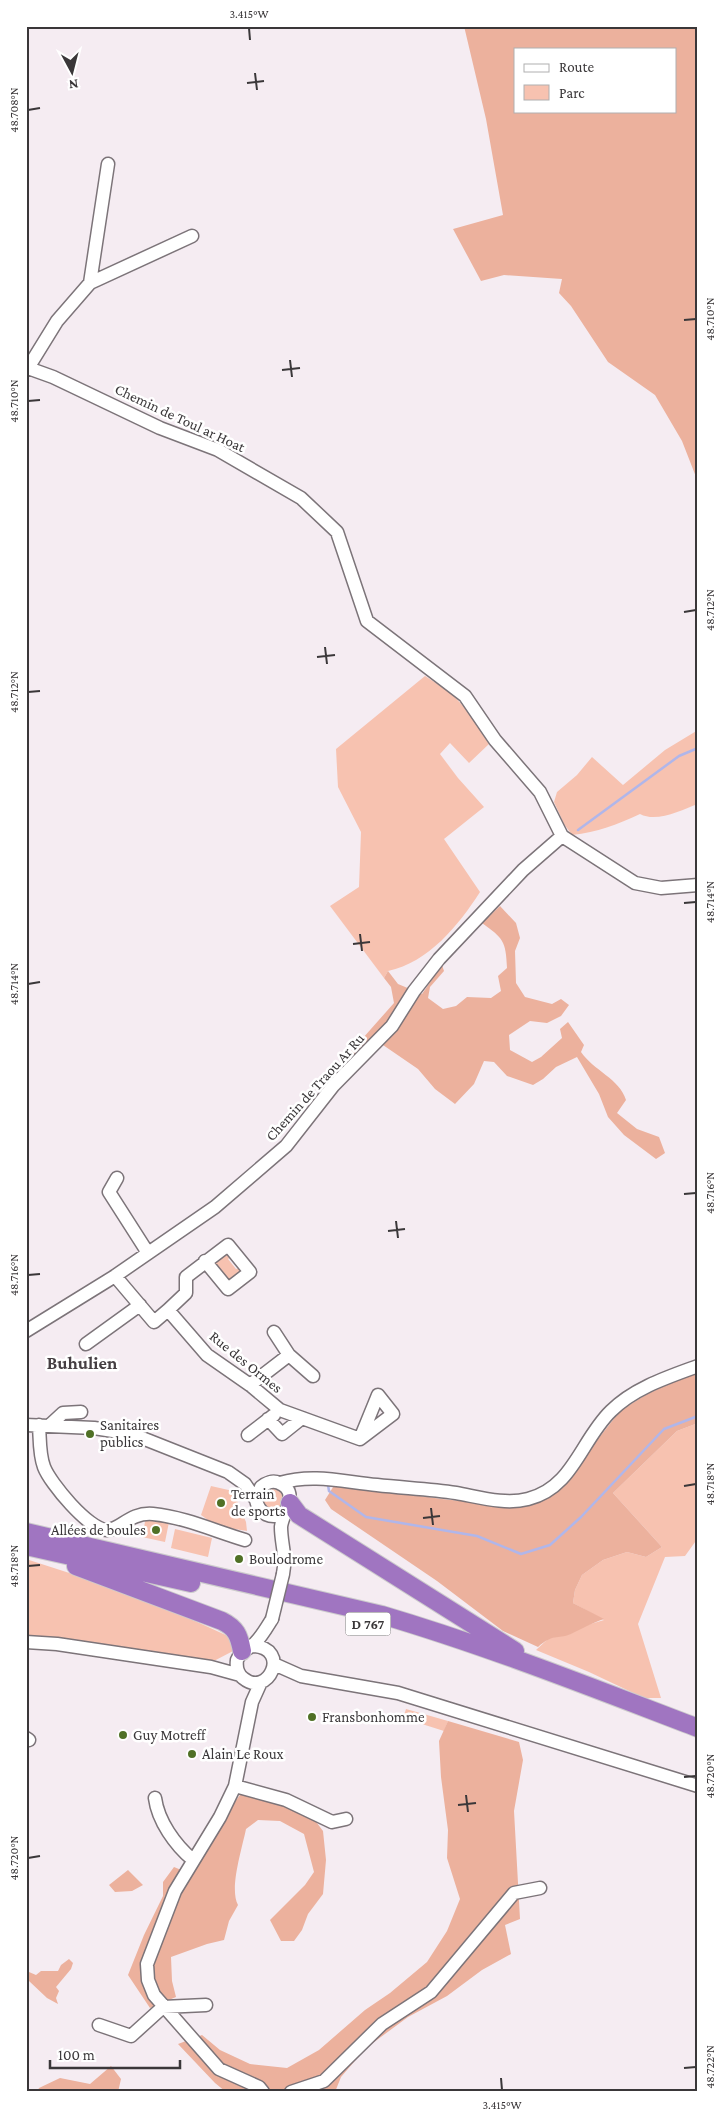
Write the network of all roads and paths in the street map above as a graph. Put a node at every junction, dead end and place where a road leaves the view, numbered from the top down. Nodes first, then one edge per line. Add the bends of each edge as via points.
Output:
1 (108, 164) dead end
2 (192, 236) dead end
3 (90, 283) junction
4 (27, 369) edge
5 (562, 836) junction
6 (698, 885) edge
7 (117, 1178) dead end
8 (148, 1253) junction
9 (205, 1262) dead end
10 (115, 1276) junction
11 (140, 1305) junction
12 (168, 1310) junction
13 (26, 1331) edge
14 (274, 1332) dead end
15 (86, 1344) dead end
16 (289, 1355) junction
17 (698, 1366) edge
18 (313, 1376) dead end
19 (250, 1385) junction
20 (280, 1410) junction
21 (81, 1412) dead end
22 (302, 1418) junction
23 (268, 1419) junction
24 (38, 1425) edge
25 (248, 1435) dead end
26 (360, 1439) dead end
27 (306, 1478) junction
28 (240, 1479) junction
29 (275, 1483) junction
30 (256, 1500) junction
31 (288, 1504) junction
32 (264, 1514) junction
33 (26, 1532) edge
34 (281, 1536) junction
35 (245, 1540) dead end
36 (26, 1547) edge
37 (272, 1619) junction
38 (26, 1642) edge
39 (244, 1652) junction
40 (273, 1661) junction
41 (211, 1667) junction
42 (543, 1669) junction
43 (301, 1676) junction
44 (242, 1677) junction
45 (264, 1680) junction
46 (252, 1702) junction
47 (698, 1728) edge
48 (698, 1741) edge
49 (235, 1786) junction
50 (698, 1786) edge
51 (155, 1798) dead end
52 (346, 1819) dead end
53 (193, 1860) junction
54 (540, 1888) dead end
55 (206, 2004) dead end
56 (163, 2007) junction
57 (99, 2025) dead end
58 (263, 2092) edge
59 (291, 2092) edge

1 - 3 street
2 - 3 street
3 - 4 street via 57,321
4 - 5 street, Chemin de Toul ar Hoat via 53,377 160,428 218,450 300,498 336,532 367,621 465,696 499,746 540,792
5 - 6 street via 636,884 661,888
5 - 8 street, Chemin de Traou Ar Ru via 517,876 440,959 392,1026 333,1086 286,1146 215,1206
7 - 8 street via 109,1192
8 - 10 street, Chemin de Traou Ar Ru
9 - 12 street via 186,1277 186,1293
10 - 11 street
10 - 13 street, Chemin de Traou Ar Ru
11 - 12 street via 154,1322
11 - 15 street
12 - 19 street, Rue des Ormes via 207,1355
14 - 16 street
16 - 18 street
16 - 19 street
17 - 27 street via 665,1378 618,1404 600,1424 560,1482 547,1492 526,1500 489,1499 327,1477
19 - 20 street, Rue des Ormes
20 - 22 street, Rue des Ormes
20 - 23 street
21 - 24 street via 63,1413
22 - 23 street via 282,1434
22 - 26 street, Rue des Ormes
23 - 25 street
24 - 28 street via 132,1434
24 - 35 street via 41,1457 49,1478 57,1490 96,1526 112,1530 134,1515 151,1514
27 - 29 street
27 - 31 street via 295,1487
28 - 29 street
28 - 30 street
29 - 30 street via 261,1487
29 - 31 street via 288,1491
30 - 32 street
31 - 32 street via 274,1516
31 - 34 street
31 - 42 highway via 299,1515
32 - 34 street
33 - 42 highway, D 767 via 382,1615 468,1641
34 - 37 street, bridge via 284,1574
36 - 39 highway, D 767 via 222,1621 237,1632
36 - 48 highway, D 767 via 309,1610 440,1644
37 - 39 street via 262,1636
37 - 40 street via 270,1644
38 - 41 street
39 - 40 street via 265,1648
39 - 41 street
39 - 44 street
40 - 43 street
40 - 45 street via 273,1670
41 - 44 street
42 - 47 highway, D 767
43 - 45 street
43 - 50 street via 398,1693
44 - 45 street via 255,1683
44 - 46 street
45 - 46 street
46 - 49 street
49 - 52 street via 286,1800 332,1822
49 - 53 street
51 - 53 street via 157,1810 180,1849
53 - 56 street via 175,1891 147,1964 148,1980 154,1996
54 - 59 street via 514,1893 431,1992 382,2024 324,2081
55 - 56 street
56 - 57 street via 131,2036
56 - 58 street via 220,2069 259,2087

